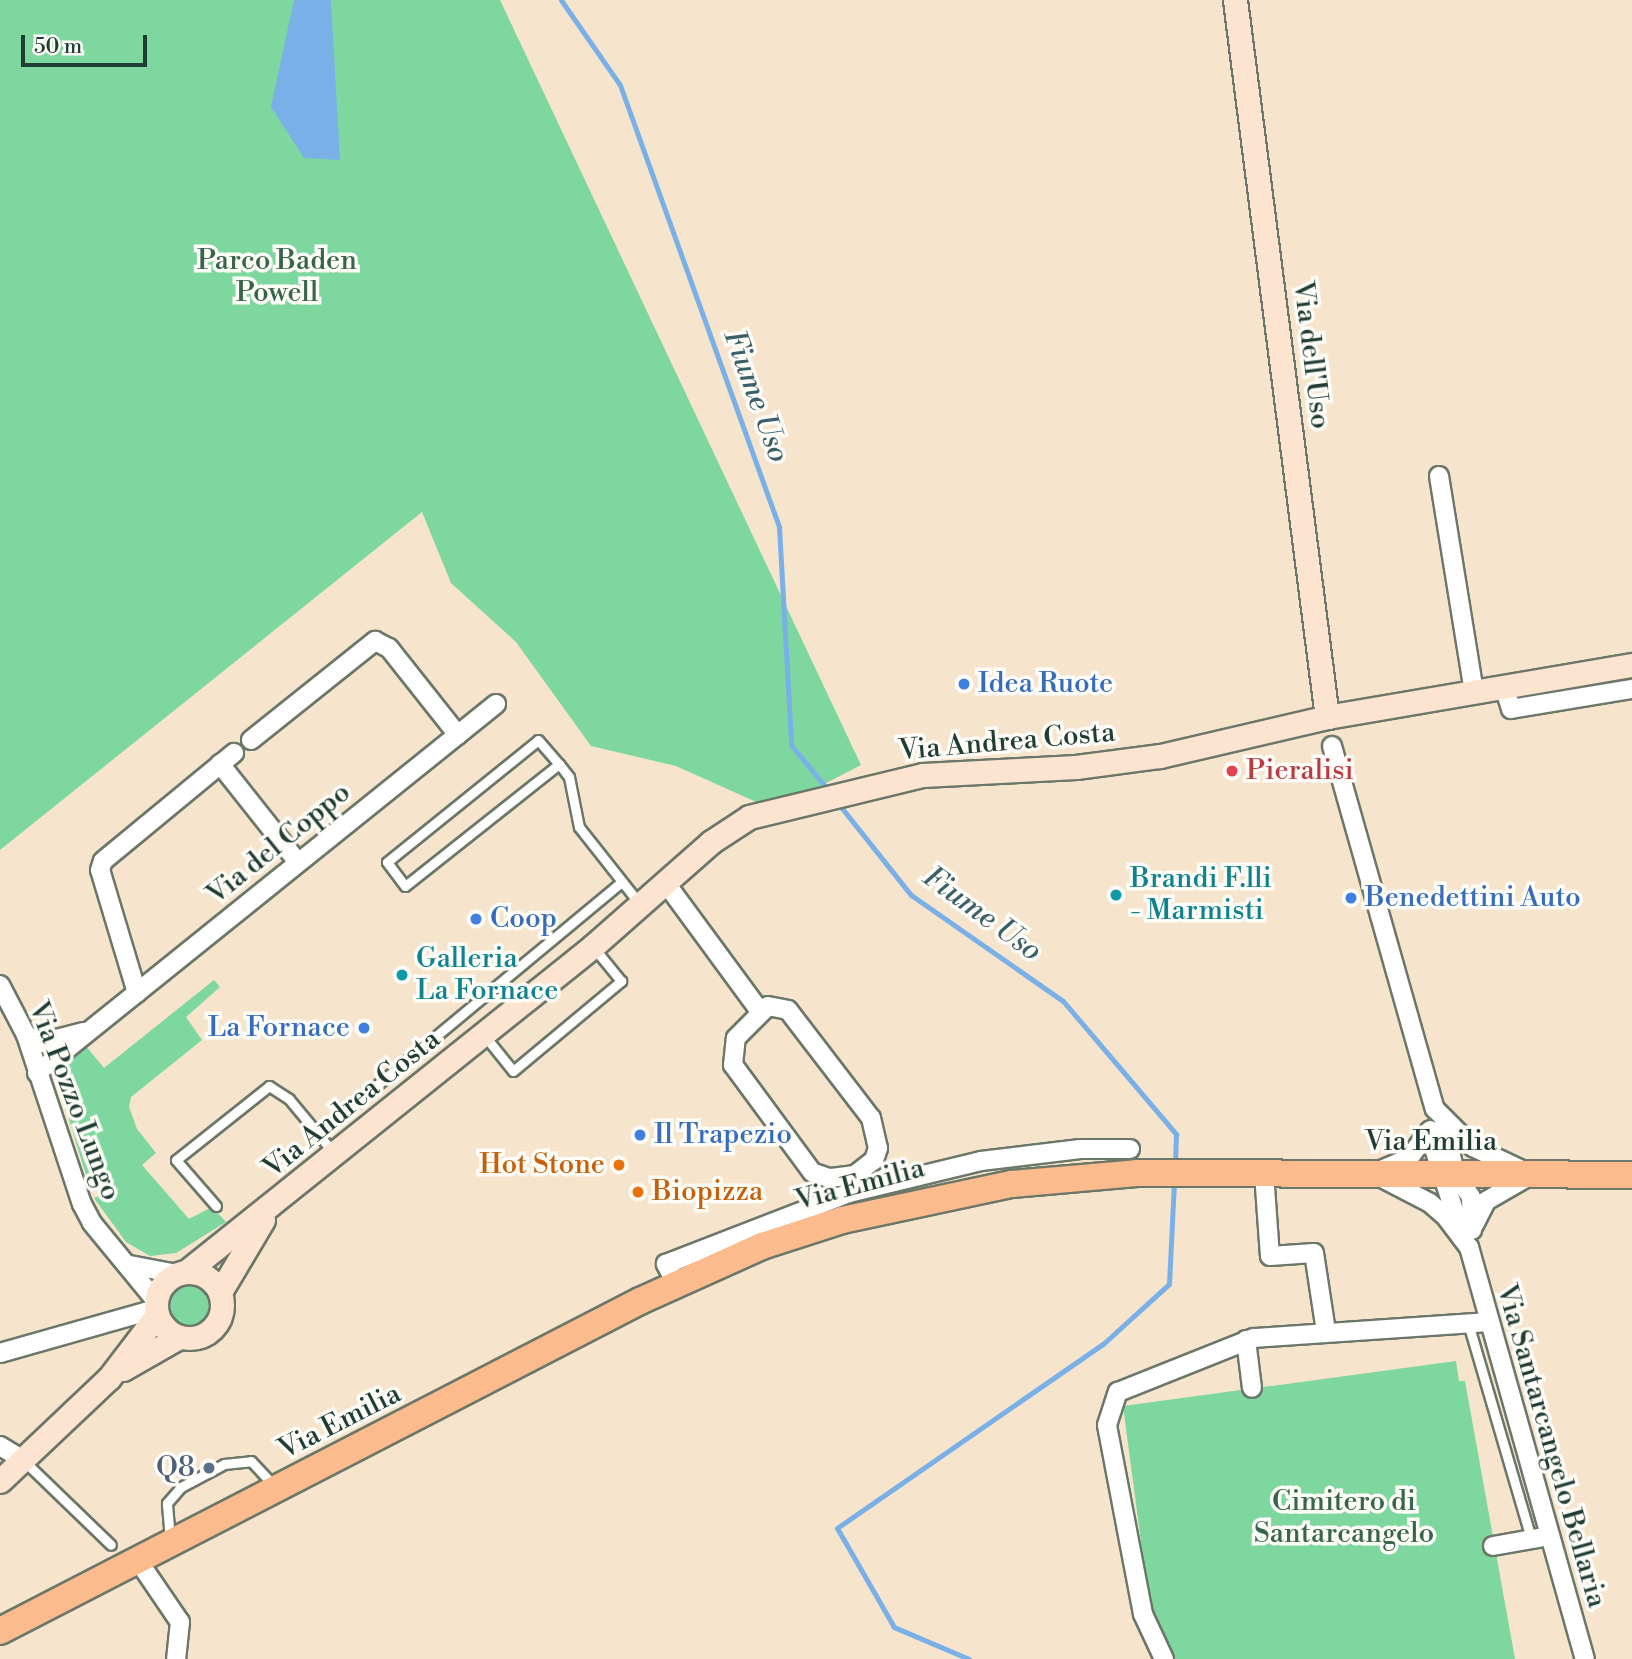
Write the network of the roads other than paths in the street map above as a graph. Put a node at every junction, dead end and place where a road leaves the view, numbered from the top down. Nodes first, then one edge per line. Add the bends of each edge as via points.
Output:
1 (1235, 0) edge
2 (1440, 476) dead end
3 (1632, 665) edge
4 (1504, 687) junction
5 (1632, 689) edge
6 (1474, 692) junction
7 (496, 704) dead end
8 (1327, 717) junction
9 (458, 735) junction
10 (251, 740) dead end
11 (1332, 746) dead end
12 (559, 764) junction
13 (297, 861) junction
14 (621, 881) junction
15 (665, 882) junction
16 (640, 904) junction
17 (592, 947) junction
18 (0, 985) edge
19 (137, 993) junction
20 (760, 1010) junction
21 (96, 1027) junction
22 (26, 1035) junction
23 (484, 1035) junction
24 (37, 1073) junction
25 (1439, 1114) junction
26 (1429, 1133) junction
27 (318, 1134) junction
28 (1130, 1149) dead end
29 (336, 1156) junction
30 (1253, 1173) junction
31 (1370, 1174) junction
32 (1448, 1174) junction
33 (1536, 1174) junction
34 (1632, 1175) edge
35 (216, 1206) dead end
36 (271, 1208) junction
37 (1467, 1238) junction
38 (130, 1265) junction
39 (181, 1273) junction
40 (677, 1284) junction
41 (220, 1292) junction
42 (156, 1308) junction
43 (1487, 1322) junction
44 (1468, 1323) junction
45 (1326, 1331) junction
46 (178, 1337) junction
47 (1250, 1339) junction
48 (0, 1353) edge
49 (108, 1378) junction
50 (1252, 1388) dead end
51 (0, 1446) edge
52 (22, 1459) junction
53 (0, 1481) edge
54 (278, 1490) junction
55 (1550, 1536) junction
56 (1531, 1539) junction
57 (111, 1545) dead end
58 (171, 1545) junction
59 (1493, 1546) dead end
60 (139, 1562) junction
61 (0, 1630) edge
62 (176, 1659) edge
63 (1164, 1659) edge
64 (1585, 1659) edge

1 - 8 street, Via dell'Uso
2 - 6 street
3 - 4 street, Via Andrea Costa
4 - 5 street via 1511,709
4 - 6 street, Via Andrea Costa
6 - 8 street, Via Andrea Costa
7 - 9 street, Via del Coppo
8 - 15 street, Via Andrea Costa via 1160,756 1076,767 923,775 759,814 711,842
9 - 10 street via 389,648 375,641
9 - 13 street, Via del Coppo
11 - 25 street, Via Santarcangelo Bellaria
12 - 12 lane via 538,740 387,862 405,886
12 - 14 lane via 569,777 579,827
13 - 19 street, Via del Coppo
13 - 19 street via 227,758 103,861 100,870
14 - 16 lane
14 - 27 lane
15 - 16 street, Via Andrea Costa
15 - 20 street
16 - 17 street, Via Andrea Costa
17 - 23 street, Via Andrea Costa
17 - 23 lane via 621,981 513,1071
18 - 22 street, Via Pozzo Lungo
19 - 21 street, Via del Coppo
20 - 20 street via 736,1038 733,1065 812,1172 829,1178 855,1175 874,1160 878,1148 871,1118 788,1010 773,1005
21 - 22 street, Via del Coppo via 41,1043
21 - 24 street, Via del Coppo
22 - 24 street, Via Pozzo Lungo
23 - 29 street, Via Andrea Costa
24 - 38 street, Via Pozzo Lungo via 82,1204 92,1223
25 - 26 street, Via Santarcangelo Bellaria
25 - 32 street, Via Santarcangelo Bellaria
25 - 33 street via 1484,1153
26 - 31 street, Via Santarcangelo Bellaria via 1409,1158
26 - 32 street, Via Santarcangelo Bellaria
27 - 29 lane
27 - 35 lane via 275,1086 259,1092 176,1160
28 - 40 street via 1080,1149 981,1161 849,1193 666,1264
29 - 36 street, Via Andrea Costa
30 - 31 main road, Via Emilia
30 - 40 main road, Via Emilia via 1090,1176 947,1195 842,1220 762,1246
30 - 45 street via 1270,1256 1314,1253
31 - 32 main road, Via Emilia
31 - 37 street, Via Santarcangelo Bellaria via 1430,1203
32 - 33 main road, Via Emilia
32 - 37 street, Via Santarcangelo Bellaria via 1471,1196
33 - 34 main road, Via Emilia
33 - 37 street via 1486,1201
36 - 39 street, Via Andrea Costa
36 - 41 street, Via Andrea Costa
37 - 43 street, Via Santarcangelo Bellaria
38 - 39 street
38 - 42 street, Via Pozzo Lungo
39 - 41 street via 206,1276
39 - 42 street via 163,1284
40 - 54 main road, Via Emilia
41 - 46 street via 222,1314 210,1332 189,1339
42 - 46 street
42 - 48 street
42 - 49 street
43 - 44 street
43 - 55 street, Via Santarcangelo Bellaria
44 - 45 street
44 - 56 lane
45 - 47 street
46 - 49 street
47 - 50 street
47 - 63 street via 1118,1392 1109,1408 1107,1425 1143,1614
49 - 52 street
51 - 52 street
52 - 53 street
52 - 57 lane
54 - 58 main road, Via Emilia
54 - 58 lane via 251,1461 215,1468 181,1487 167,1503
55 - 56 street
55 - 64 street, Via Santarcangelo Bellaria
56 - 59 street
58 - 60 main road, Via Emilia
60 - 61 main road, Via Emilia
60 - 62 street via 180,1622

